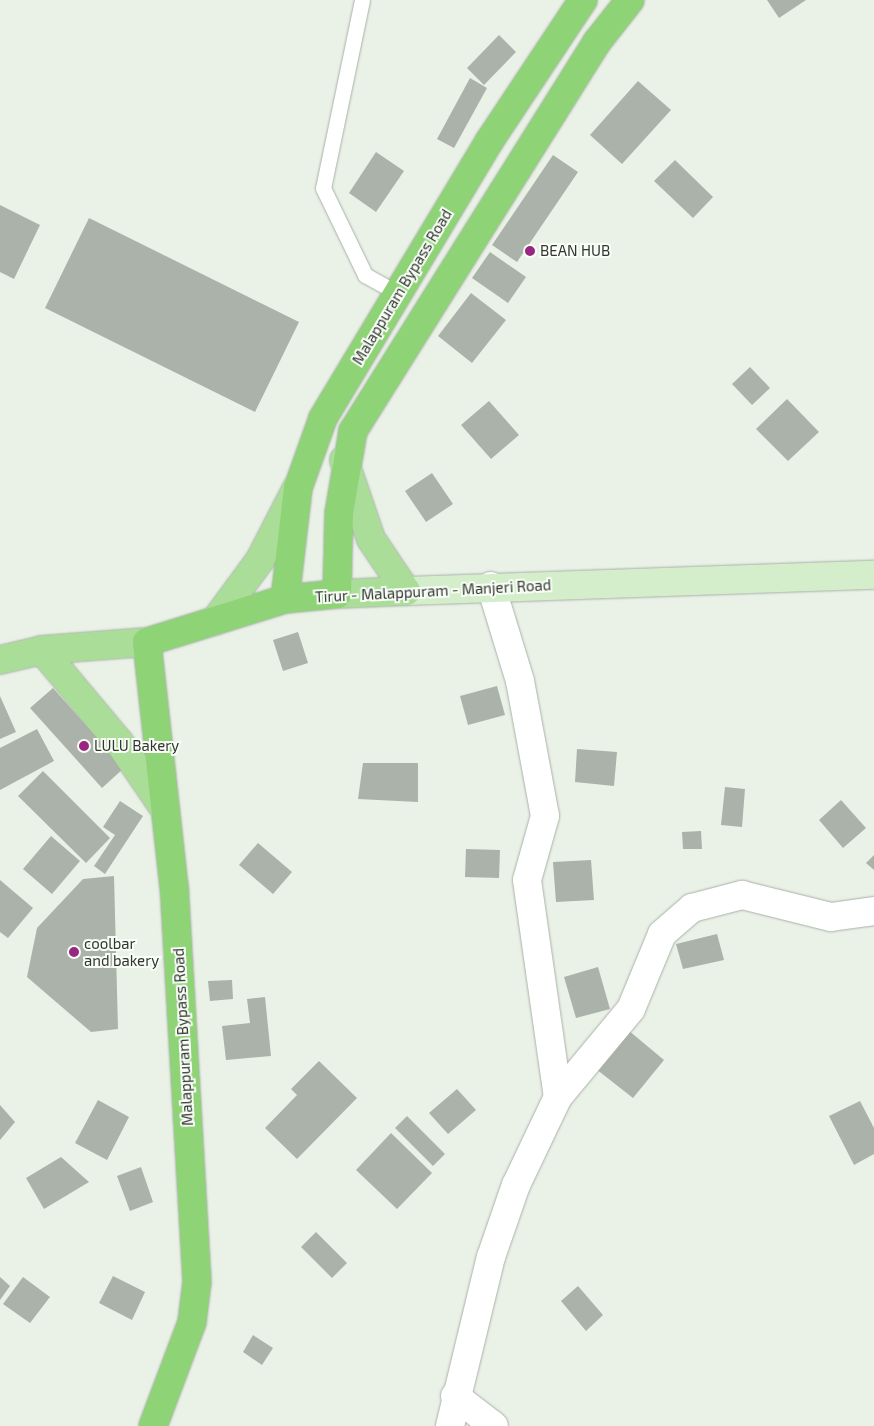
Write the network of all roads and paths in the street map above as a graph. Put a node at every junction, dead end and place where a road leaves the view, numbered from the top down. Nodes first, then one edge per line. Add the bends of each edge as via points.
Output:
1 (362, 0) edge
2 (583, 0) edge
3 (630, 0) edge
4 (397, 293) junction
5 (344, 460) junction
6 (298, 488) junction
7 (874, 575) edge
8 (491, 586) junction
9 (406, 591) junction
10 (337, 594) junction
11 (285, 599) junction
12 (216, 621) junction
13 (147, 642) junction
14 (42, 650) junction
15 (0, 660) edge
16 (164, 808) junction
17 (874, 910) edge
18 (558, 1097) junction
19 (455, 1396) junction
20 (153, 1426) edge
21 (450, 1426) edge
22 (494, 1426) edge

1 - 4 lane via 323,188 365,274
2 - 4 highway, Malappuram Bypass Road via 490,140
3 - 5 highway, Malappuram Bypass Road via 598,42 374,394 353,431
4 - 6 highway, Malappuram Bypass Road via 323,418
5 - 9 main road via 372,539
5 - 10 highway, Malappuram Bypass Road
6 - 11 highway, Malappuram Bypass Road
6 - 12 main road via 260,560
7 - 8 main road, Tirur - Malappuram - Manjeri Road
8 - 9 main road, Tirur - Malappuram - Manjeri Road
8 - 18 street via 520,681 545,816 527,880 548,1007
9 - 10 main road, Tirur - Malappuram - Manjeri Road
10 - 11 highway, Tirur - Malappuram - Manjeri Road
11 - 12 highway, Tirur - Malappuram - Manjeri Road
12 - 13 highway, Tirur - Malappuram - Manjeri Road
13 - 14 main road, Tirur - Malappuram - Manjeri Road
13 - 16 highway, Malappuram Bypass Road
14 - 15 main road, Tirur - Malappuram - Manjeri Road
14 - 16 main road via 119,742
16 - 20 highway, Malappuram Bypass Road via 174,887 197,1282 192,1322
17 - 18 street via 831,917 742,896 692,908 662,934 632,1009
18 - 19 street via 516,1185 491,1257
19 - 21 street
19 - 22 street

